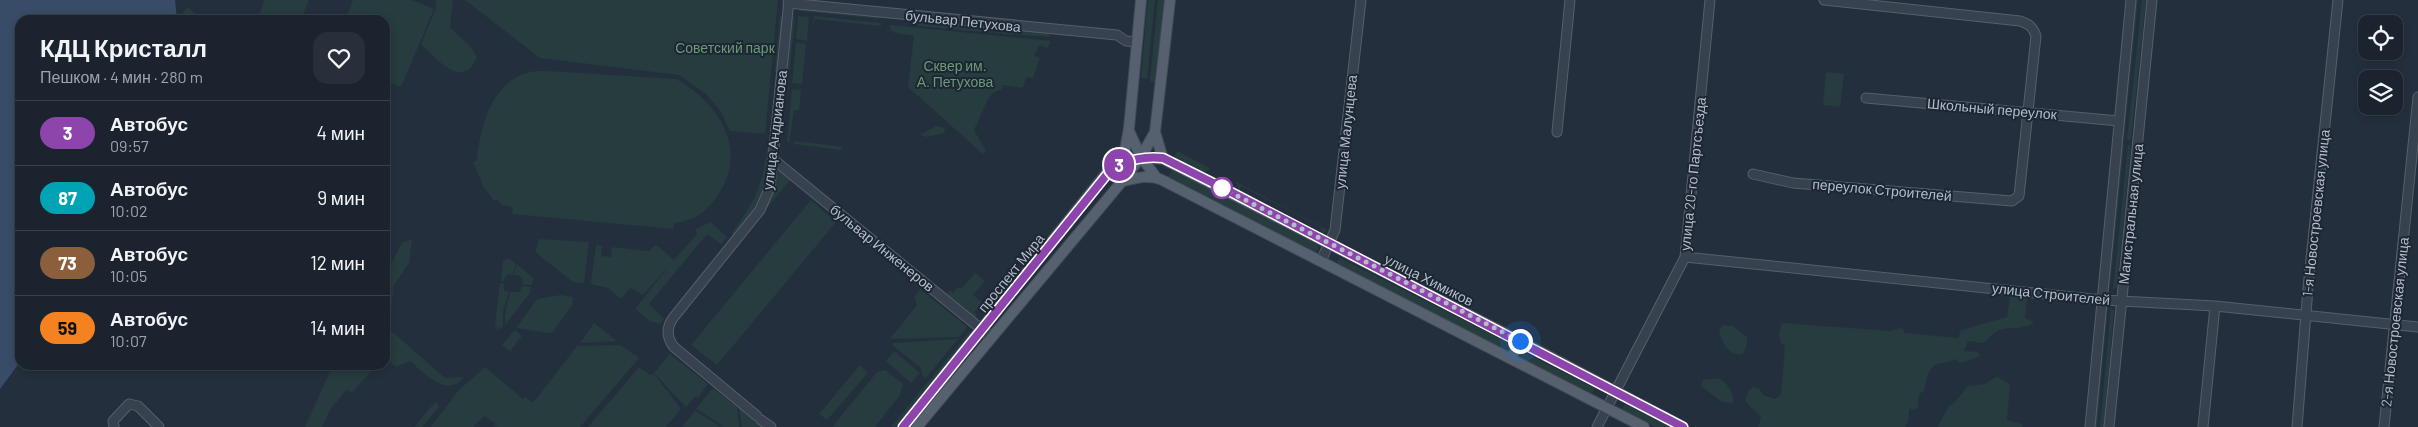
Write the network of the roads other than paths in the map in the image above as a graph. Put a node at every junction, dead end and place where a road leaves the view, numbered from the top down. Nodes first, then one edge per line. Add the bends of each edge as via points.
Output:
1 (1141, 0) edge
2 (1170, 0) edge
3 (1361, 0) edge
4 (1570, 0) edge
5 (1710, 0) edge
6 (1824, 0) edge
7 (2131, 0) edge
8 (2152, 0) edge
9 (2338, 0) edge
10 (788, 2) edge
11 (1137, 42) junction
12 (2418, 97) edge
13 (1866, 98) dead end
14 (2028, 112) junction
15 (2119, 121) junction
16 (1129, 130) junction
17 (1155, 132) junction
18 (1558, 132) dead end
19 (1141, 157) junction
20 (1163, 158) junction
21 (774, 160) junction
22 (1113, 167) junction
23 (1753, 174) dead end
24 (1156, 177) junction
25 (1123, 181) junction
26 (1330, 244) junction
27 (1685, 257) junction
28 (1321, 261) junction
29 (2102, 300) junction
30 (2122, 301) junction
31 (2215, 306) junction
32 (2306, 315) junction
33 (2396, 324) junction
34 (2418, 327) edge
35 (983, 330) junction
36 (991, 337) junction
37 (1520, 341) junction
38 (1511, 358) junction
39 (1615, 392) junction
40 (1607, 407) junction
41 (114, 427) edge
42 (159, 427) edge
43 (771, 427) edge
44 (903, 427) edge
45 (918, 427) edge
46 (1596, 427) edge
47 (1644, 427) edge
48 (1683, 427) edge
49 (2090, 427) edge
50 (2109, 427) edge
51 (2203, 427) edge
52 (2297, 427) edge
53 (2384, 427) edge

1 - 11 main road, проспект Мира
2 - 17 main road, проспект Мира
3 - 26 street, улица Малунцева via 1335,230
4 - 18 street
5 - 27 street, улица 20-го Партсъезда
6 - 14 street via 2028,24 2036,36
7 - 15 street, Магистральная улица
8 - 30 street, Магистральная улица
9 - 32 street, 1-я Новостроевская улица
10 - 11 street, бульвар Петухова via 1117,35 1126,41
10 - 21 street, улица Андрианова
11 - 16 main road, проспект Мира
12 - 33 street, 2-я Новостроевская улица
13 - 14 street, Школьный переулок
14 - 15 street, Школьный переулок
14 - 23 street, переулок Строителей via 2019,196 2012,201 1793,183
15 - 29 street, Магистральная улица
16 - 19 main road, проспект Мира
16 - 22 main road, проспект Мира via 1125,150
17 - 19 main road, проспект Мира
17 - 20 main road
19 - 20 main road, улица Химиков
19 - 22 main road, улица Химиков
19 - 24 main road, проспект Мира
19 - 25 main road, проспект Мира
20 - 26 main road, улица Химиков
21 - 35 street, бульвар Инженеров
21 - 43 street, улица Андрианова via 770,187 760,210 673,318 668,330 674,347
22 - 35 main road, проспект Мира
24 - 25 main road
24 - 28 main road
25 - 36 main road, проспект Мира
26 - 28 street, улица Малунцева
26 - 37 main road, улица Химиков
27 - 29 street, улица Строителей
27 - 39 street, улица 20-го Партсъезда
28 - 38 main road
29 - 30 street, улица Строителей
29 - 49 street, Магистральная улица
30 - 31 street, улица Строителей
30 - 50 street, Магистральная улица
31 - 32 street, улица Строителей
31 - 51 street
32 - 33 street, улица Строителей
32 - 52 street, 1-я Новостроевская улица
33 - 34 street, улица Строителей
33 - 53 street, 2-я Новостроевская улица
35 - 36 street, бульвар Инженеров
35 - 44 main road, проспект Мира
36 - 45 main road, проспект Мира
37 - 38 main road
37 - 39 main road, улица Химиков
38 - 40 main road
39 - 40 street, улица 20-го Партсъезда
39 - 48 main road, улица Химиков
40 - 46 street, улица 20-го Партсъезда
40 - 47 main road
41 - 42 street via 113,421 129,404 138,406

